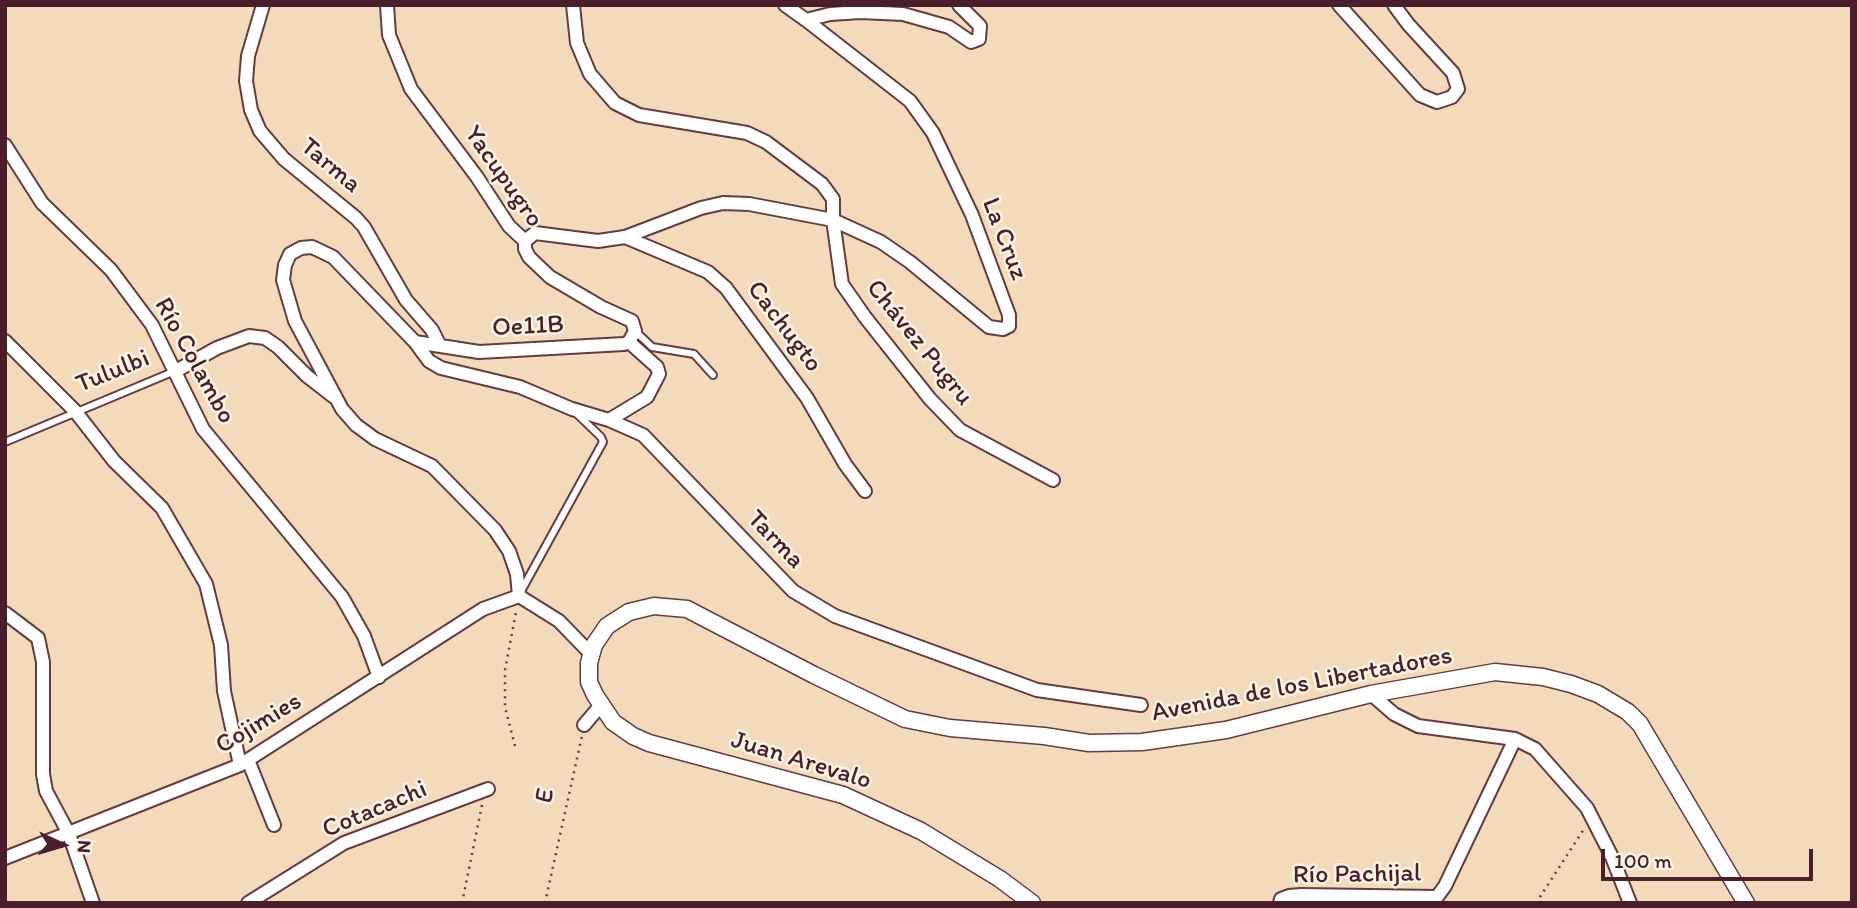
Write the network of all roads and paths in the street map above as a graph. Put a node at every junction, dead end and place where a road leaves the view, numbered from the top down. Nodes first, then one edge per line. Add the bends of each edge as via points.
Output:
1 (263, 5) edge
2 (387, 5) edge
3 (573, 5) edge
4 (785, 5) edge
5 (959, 5) edge
6 (1339, 5) edge
7 (1394, 5) edge
8 (806, 20) junction
9 (5, 145) edge
10 (833, 220) junction
11 (625, 237) junction
12 (526, 241) junction
13 (632, 337) junction
14 (5, 341) edge
15 (415, 342) junction
16 (440, 346) junction
17 (176, 371) junction
18 (713, 374) dead end
19 (337, 400) junction
20 (572, 409) junction
21 (75, 411) junction
22 (609, 420) junction
23 (5, 442) edge
24 (1053, 480) dead end
25 (864, 491) dead end
26 (519, 596) junction
27 (5, 613) edge
28 (590, 653) junction
29 (379, 677) junction
30 (1371, 694) junction
31 (601, 705) junction
32 (1141, 705) dead end
33 (584, 725) joint
34 (1515, 739) junction
35 (515, 746) dead end
36 (244, 763) junction
37 (488, 789) dead end
38 (483, 802) dead end
39 (1592, 817) junction
40 (274, 825) dead end
41 (69, 834) junction
42 (5, 858) edge
43 (93, 903) edge
44 (248, 903) edge
45 (462, 903) edge
46 (545, 903) edge
47 (1032, 903) edge
48 (1280, 903) edge
49 (1536, 903) edge
50 (1630, 903) edge
51 (1746, 903) edge

1 - 16 street, Tarma via 248,56 246,81 260,131 284,159 356,218
2 - 12 street, Yacupugro via 389,35 411,89 509,226
3 - 10 street, Chávez Pugru via 577,43 590,74 615,103 639,115 747,133 766,142 822,184 833,199
4 - 8 street
5 - 8 street via 980,26 979,39 971,42 949,27 903,13 830,14
6 - 7 street via 1420,95 1444,102 1458,89 1458,81
8 - 10 street, La Cruz via 911,101 933,133 972,215 1009,315 1009,327 989,327 881,242
9 - 17 street, Río Colambo via 42,203 111,270 152,325
10 - 11 street via 723,203
10 - 24 street, Chávez Pugru via 842,284 930,399 960,430
11 - 12 street via 598,241 535,233
11 - 25 street, Cachugto via 708,272 726,288 807,398
12 - 13 street, Yacupugro via 529,257 550,277 632,321
13 - 16 street, Oe11B via 479,352
13 - 18 lane via 652,347 694,354
13 - 22 street, Yacupugro via 659,374 647,397
14 - 21 street
15 - 16 street, Oe11B
15 - 19 street, Tarma via 333,257 313,247 290,254 283,280 295,321
15 - 20 street, Tarma via 440,368 520,387
17 - 19 street, Tululbi via 249,336 265,338
17 - 21 lane, Tululbi
17 - 29 street, Río Colambo via 202,429 342,597 364,636
19 - 26 street via 356,425 375,439 432,466 495,530 509,551
20 - 22 street, Tarma
20 - 26 lane via 603,442
21 - 23 lane, Tululbi
21 - 36 street via 114,461 162,509 206,584 221,645 224,691
22 - 32 street, Tarma via 643,435 793,591 835,616 1037,690
26 - 28 street via 559,621
26 - 29 street, Cojimies via 483,609
26 - 35 path via 505,670 505,707
27 - 41 street via 38,638 43,662 43,774 49,799
28 - 30 street, Avenida de los Libertadores via 603,631 629,612 654,606 687,609 905,719 1089,743 1143,742 1226,730
28 - 31 street, Juan Arevalo via 589,682
29 - 36 street, Cojimies
30 - 34 street via 1394,715 1418,726
30 - 51 street, Avenida de los Libertadores via 1505,673 1571,684 1613,702 1640,724
31 - 33 street
31 - 47 street, Juan Arevalo via 618,726 642,741 844,795 898,820 1000,879
33 - 46 path, E
34 - 39 street via 1535,750
34 - 48 street, Río Pachijal via 1437,897 1301,895
36 - 40 street
36 - 41 street, Cojimies
37 - 44 street, Cotacachi via 344,843
38 - 45 path
39 - 49 path
39 - 50 street
41 - 42 street, Cojimies
41 - 43 street

